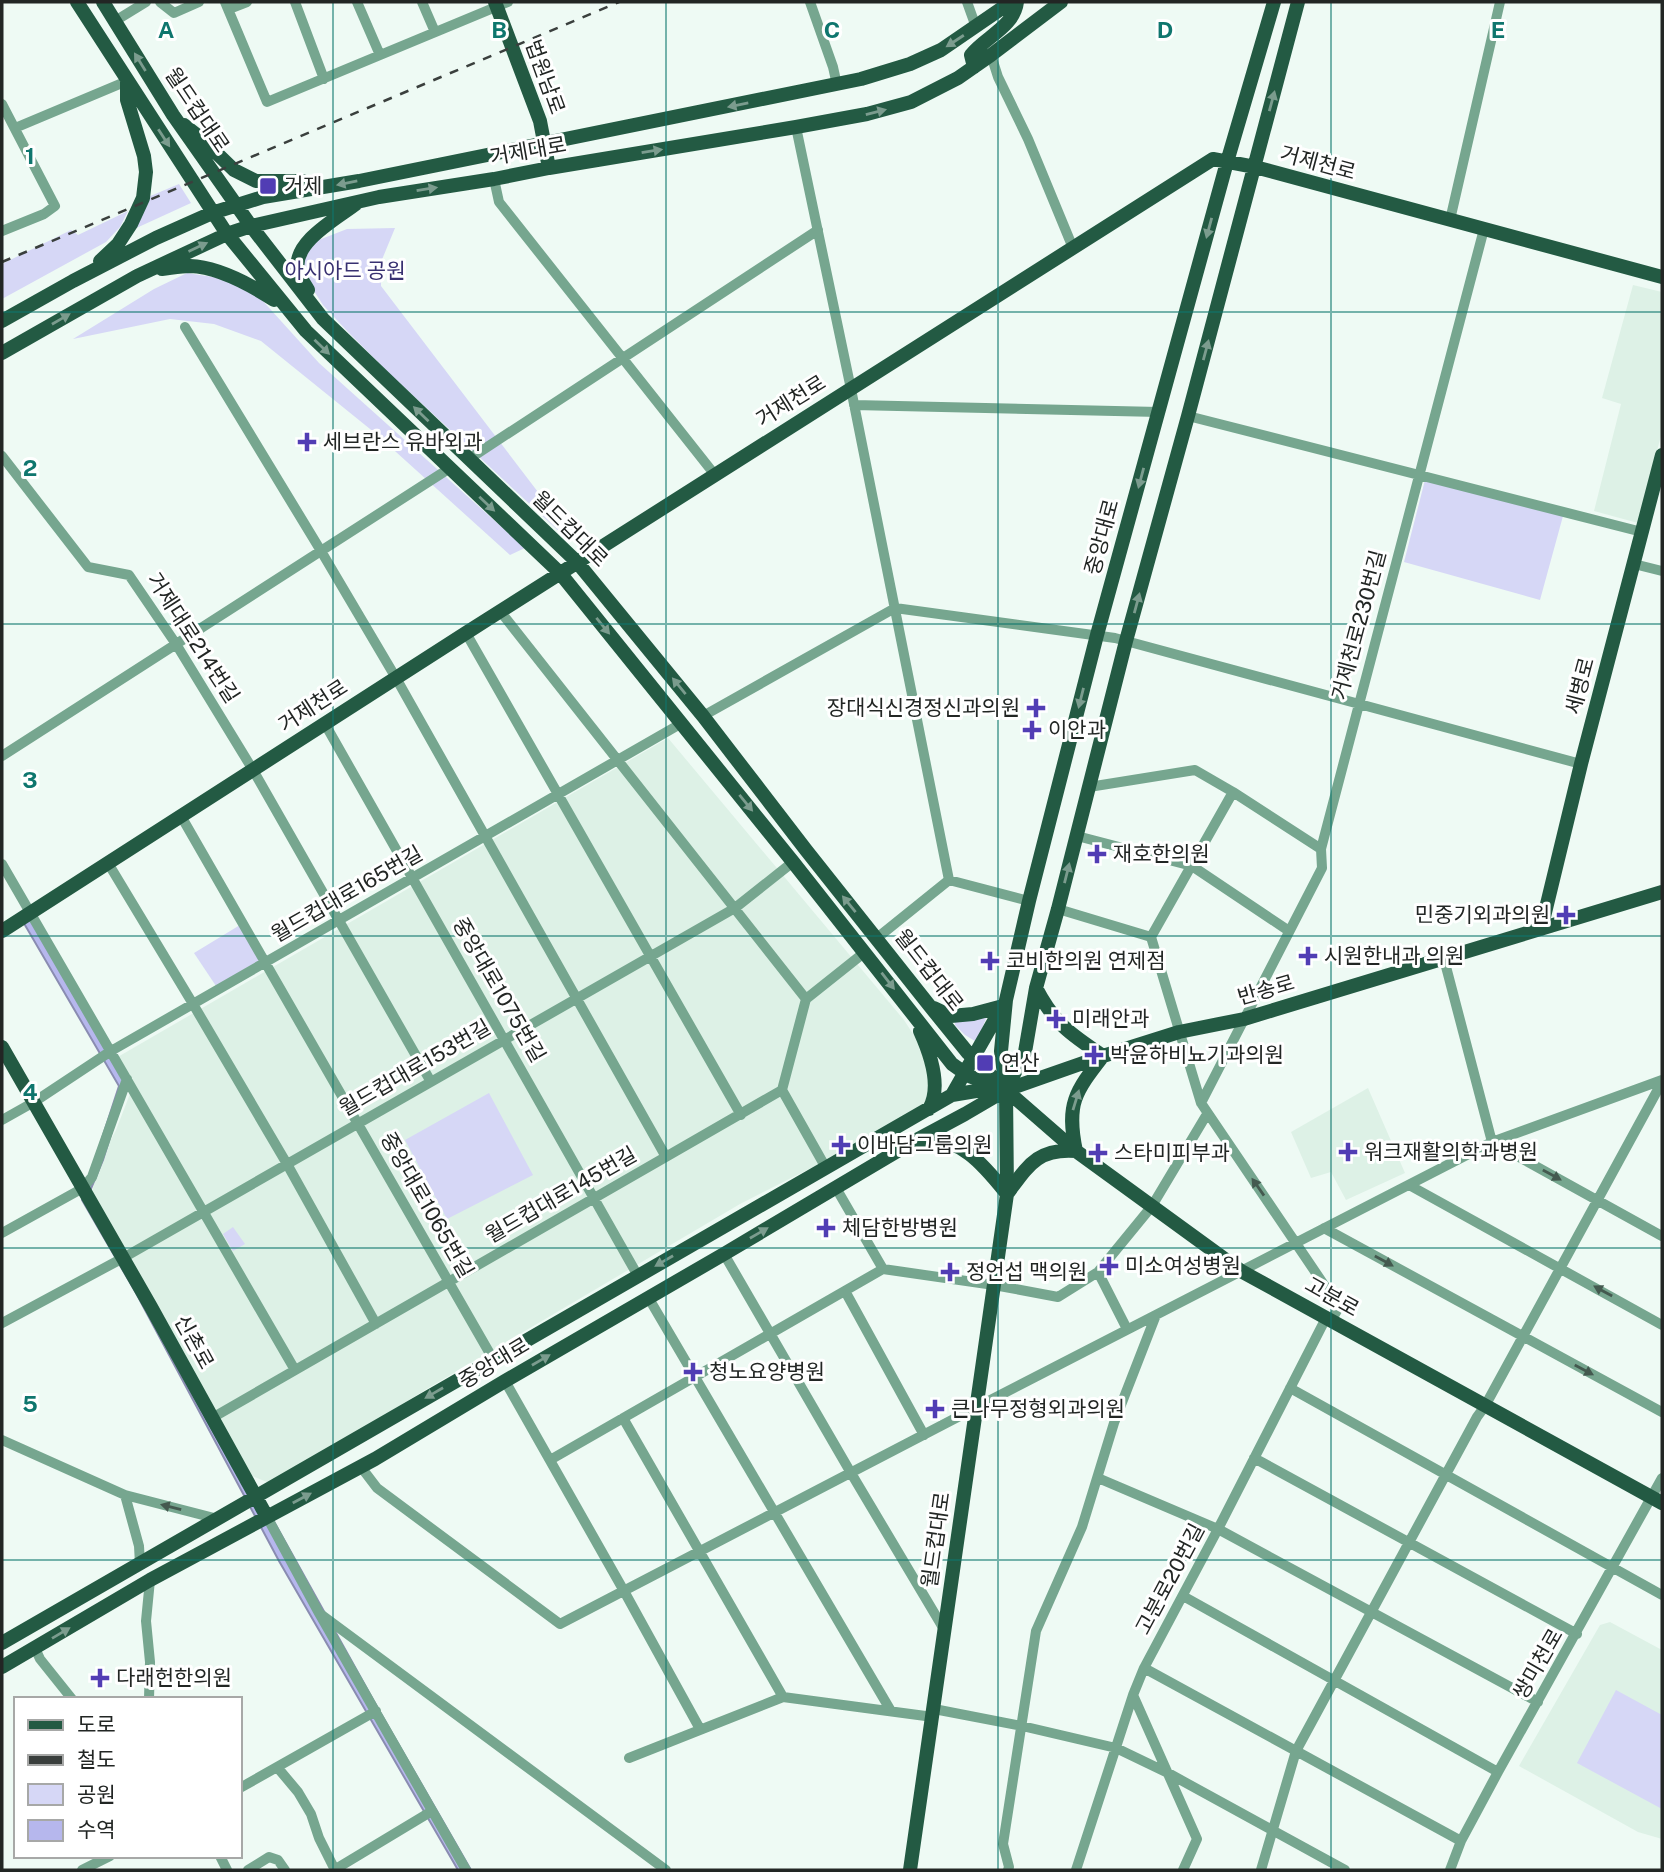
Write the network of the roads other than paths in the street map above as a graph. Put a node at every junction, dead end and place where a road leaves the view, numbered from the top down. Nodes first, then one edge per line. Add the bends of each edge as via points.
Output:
1 (77, 2) edge
2 (103, 2) edge
3 (146, 2) edge
4 (160, 2) edge
5 (199, 2) edge
6 (247, 2) edge
7 (295, 2) edge
8 (357, 2) edge
9 (422, 2) edge
10 (810, 2) edge
11 (967, 2) edge
12 (1011, 2) edge
13 (1017, 2) edge
14 (1061, 2) edge
15 (1274, 2) edge
16 (1298, 2) edge
17 (1500, 2) edge
18 (500, 3) edge
19 (227, 6) edge
20 (115, 21) junction
21 (976, 27) junction
22 (435, 32) junction
23 (380, 55) junction
24 (991, 55) junction
25 (974, 67) junction
26 (324, 79) junction
27 (127, 81) junction
28 (837, 85) junction
29 (2, 104) edge
30 (173, 115) junction
31 (796, 127) junction
32 (15, 128) junction
33 (545, 142) junction
34 (1227, 162) junction
35 (1255, 167) junction
36 (549, 168) junction
37 (494, 179) junction
38 (322, 188) junction
39 (360, 201) junction
40 (236, 206) junction
41 (212, 213) junction
42 (1450, 220) junction
43 (251, 226) junction
44 (1483, 229) junction
45 (818, 230) junction
46 (2, 231) edge
47 (227, 234) junction
48 (1073, 248) junction
49 (150, 270) junction
50 (1662, 277) edge
51 (73, 281) junction
52 (285, 307) junction
53 (323, 319) junction
54 (2, 321) edge
55 (186, 327) dead end
56 (2, 354) edge
57 (622, 359) junction
58 (851, 389) junction
59 (854, 405) junction
60 (1159, 412) junction
61 (1188, 416) junction
62 (1662, 455) edge
63 (2, 456) edge
64 (468, 459) junction
65 (450, 468) junction
66 (715, 475) junction
67 (1419, 475) junction
68 (1642, 532) junction
69 (321, 551) junction
70 (577, 562) junction
71 (1634, 564) junction
72 (1662, 571) edge
73 (560, 573) junction
74 (895, 608) junction
75 (500, 611) junction
76 (466, 633) junction
77 (1097, 635) junction
78 (1121, 639) junction
79 (176, 644) junction
80 (396, 678) junction
81 (1359, 704) junction
82 (703, 716) junction
83 (682, 723) junction
84 (325, 724) junction
85 (2, 756) edge
86 (618, 760) junction
87 (1581, 764) junction
88 (253, 770) junction
89 (1090, 788) junction
90 (1233, 792) junction
91 (558, 794) junction
92 (181, 816) junction
93 (486, 836) junction
94 (1077, 836) junction
95 (1321, 849) junction
96 (793, 862) junction
97 (108, 863) junction
98 (2, 864) edge
99 (1192, 866) junction
100 (413, 878) junction
101 (949, 880) junction
102 (1662, 892) edge
103 (1029, 901) junction
104 (735, 908) junction
105 (1058, 909) junction
106 (30, 913) junction
107 (339, 920) junction
108 (1541, 929) junction
109 (2, 931) edge
110 (1289, 931) junction
111 (1151, 937) junction
112 (877, 938) junction
113 (865, 952) junction
114 (650, 956) junction
115 (1444, 959) junction
116 (265, 963) junction
117 (1036, 988) junction
118 (576, 998) junction
119 (806, 999) junction
120 (1005, 1003) junction
121 (193, 1004) junction
122 (929, 1005) junction
123 (909, 1008) junction
124 (1244, 1019) junction
125 (1179, 1032) junction
126 (505, 1039) junction
127 (2, 1047) edge
128 (111, 1051) junction
129 (1102, 1056) junction
130 (974, 1058) junction
131 (965, 1073) junction
132 (127, 1079) junction
133 (1662, 1081) edge
134 (431, 1082) junction
135 (782, 1090) junction
136 (1006, 1090) junction
137 (952, 1095) junction
138 (33, 1102) junction
139 (1201, 1103) junction
140 (929, 1109) junction
141 (1207, 1114) junction
142 (741, 1115) junction
143 (2, 1120) edge
144 (357, 1123) junction
145 (1492, 1142) junction
146 (911, 1143) junction
147 (1076, 1151) junction
148 (666, 1157) junction
149 (287, 1164) junction
150 (826, 1168) junction
151 (1409, 1185) junction
152 (83, 1188) junction
153 (836, 1188) junction
154 (1007, 1194) junction
155 (594, 1198) junction
156 (1597, 1200) junction
157 (1152, 1206) junction
158 (203, 1211) junction
159 (1324, 1228) junction
160 (2, 1233) edge
161 (1662, 1236) edge
162 (1296, 1243) junction
163 (724, 1254) junction
164 (123, 1258) junction
165 (1561, 1268) junction
166 (883, 1269) junction
167 (1241, 1271) junction
168 (1098, 1272) junction
169 (638, 1276) junction
170 (449, 1282) junction
171 (994, 1285) junction
172 (845, 1291) junction
173 (648, 1297) junction
174 (1156, 1315) junction
175 (1329, 1319) junction
176 (2, 1323) edge
177 (376, 1324) junction
178 (1662, 1325) edge
179 (1127, 1329) junction
180 (771, 1334) junction
181 (1522, 1337) junction
182 (493, 1359) junction
183 (296, 1370) junction
184 (696, 1377) junction
185 (505, 1381) junction
186 (1290, 1388) junction
187 (1485, 1406) junction
188 (977, 1407) junction
189 (1662, 1412) edge
190 (212, 1418) junction
191 (623, 1419) junction
192 (924, 1435) junction
193 (2, 1440) edge
194 (1254, 1458) junction
195 (550, 1460) junction
196 (361, 1467) junction
197 (851, 1473) junction
198 (1446, 1475) junction
199 (1098, 1478) junction
200 (1662, 1478) edge
201 (125, 1495) junction
202 (255, 1497) junction
203 (1657, 1500) edge
204 (775, 1513) junction
205 (267, 1517) junction
206 (218, 1519) junction
207 (1218, 1529) junction
208 (1409, 1543) junction
209 (699, 1552) junction
210 (141, 1564) junction
211 (1613, 1569) junction
212 (150, 1580) junction
213 (624, 1591) junction
214 (1662, 1595) edge
215 (1182, 1596) junction
216 (1370, 1612) junction
217 (319, 1614) junction
218 (945, 1631) junction
219 (1577, 1634) junction
220 (2, 1643) edge
221 (35, 1648) junction
222 (2, 1667) edge
223 (1144, 1668) junction
224 (1334, 1680) junction
225 (1133, 1695) junction
226 (70, 1697) edge
227 (149, 1697) edge
228 (783, 1697) junction
229 (1538, 1702) junction
230 (891, 1711) junction
231 (376, 1712) junction
232 (933, 1713) junction
233 (1022, 1726) junction
234 (700, 1730) junction
235 (1116, 1748) junction
236 (1296, 1751) junction
237 (629, 1758) dead end
238 (276, 1767) junction
239 (1498, 1772) junction
240 (1168, 1773) junction
241 (242, 1787) edge
242 (432, 1811) junction
243 (1273, 1829) junction
244 (1461, 1841) junction
245 (106, 1858) edge
246 (339, 1869) edge
247 (82, 1870) edge
248 (248, 1870) edge
249 (285, 1870) edge
250 (466, 1870) edge
251 (666, 1870) edge
252 (911, 1870) edge
253 (1009, 1870) edge
254 (1076, 1870) edge
255 (1184, 1870) edge
256 (1261, 1870) edge
257 (1345, 1870) edge
258 (1450, 1870) edge

1 - 27 main road, 월드컵대로
2 - 20 main road, 월드컵대로
3 - 20 street
4 - 5 street via 174,13
6 - 19 street
7 - 26 street
8 - 23 street
9 - 22 street
10 - 28 street
11 - 21 street
12 - 21 main road, 거제대로
13 - 25 main road via 1008,22 971,55
14 - 24 main road, 거제대로
15 - 34 main road, 중앙대로
35 -> 16 main road
17 - 42 street
18 - 22 street
18 - 33 main road, 법원남로
19 - 26 street via 267,102
30 -> 20 main road, 월드컵대로
21 -> 28 main road, 거제대로 via 910,64
22 - 23 street
23 - 26 street
24 - 25 main road, 거제대로
24 - 48 street
31 -> 25 main road, 거제대로 via 911,102
27 - 32 street
27 -> 41 main road, 월드컵대로
27 - 51 main road via 127,100 144,156 143,198 118,244
28 -> 33 main road, 거제대로
29 - 32 street
30 - 38 main road via 234,170 256,181 302,181
30 - 40 main road, 월드컵대로
36 -> 31 main road, 거제대로
31 - 45 street
32 - 46 street via 55,206
33 - 36 main road, 법원남로
33 -> 38 main road, 거제대로
34 - 35 main road, 거제천로
34 - 48 main road, 거제천로 via 1213,159
34 -> 60 main road, 중앙대로
35 - 42 main road, 거제천로
61 -> 35 main road
36 - 37 main road, 거제대로
39 -> 37 main road, 거제대로
37 - 57 street via 499,202
38 - 40 main road, 거제대로
39 - 43 main road, 거제대로
39 - 53 main road via 310,237 298,260 298,271
40 - 41 main road, 거제대로
40 - 43 main road, 월드컵대로
41 - 47 main road, 월드컵대로
41 - 51 main road, 거제대로
42 - 44 main road, 거제천로
43 - 47 main road, 거제대로
43 - 53 main road, 월드컵대로
44 - 50 main road, 거제천로
44 - 67 street, 거제천로230번길
45 - 57 street
45 - 58 street
49 -> 47 main road, 거제대로
47 - 52 main road, 월드컵대로
48 - 58 main road, 거제천로
49 - 52 main road via 192,266 228,275
56 -> 49 main road, 거제대로
51 - 54 main road, 거제대로
52 -> 65 main road, 월드컵대로
64 -> 53 main road, 월드컵대로
55 - 69 street
57 - 64 street
57 - 66 street
58 - 59 street
58 - 66 main road, 거제천로
59 - 60 street
59 - 74 street
60 -> 77 main road, 중앙대로
61 - 67 street
78 -> 61 main road
62 - 68 main road, 세병로
63 - 79 street, 거제대로214번길 via 88,567 129,575
64 - 70 main road, 월드컵대로
65 - 69 street
65 -> 73 main road, 월드컵대로
66 - 70 main road, 거제천로
67 - 68 street
67 - 81 street, 거제천로230번길
68 - 71 main road, 세병로
69 - 79 street
69 - 80 street
70 - 73 main road, 거제천로
82 -> 70 main road, 월드컵대로
71 - 72 street
71 - 87 main road, 세병로
73 - 75 main road, 거제천로
73 -> 83 main road, 월드컵대로
74 - 77 street
74 - 82 street
74 - 101 street
75 - 76 main road, 거제천로
75 - 86 street
76 - 80 main road, 거제천로
76 - 91 street
77 - 78 street
77 -> 103 main road, 중앙대로
78 - 81 street
78 - 89 main road
79 - 85 street
79 - 88 street, 거제대로214번길
80 - 84 main road, 거제천로
80 - 93 street
81 - 87 street
81 - 95 street, 거제천로230번길
112 -> 82 main road, 월드컵대로
83 - 86 street, 월드컵대로165번길
83 -> 96 main road, 월드컵대로
84 - 88 main road, 거제천로
84 - 100 street, 중앙대로1075번길
86 - 91 street, 월드컵대로165번길
86 - 104 street
87 - 108 main road, 세병로
88 - 92 main road, 거제천로
88 - 107 street, 거제대로214번길
89 - 90 street via 1195,770
89 - 94 main road
90 - 95 street
90 - 99 street
91 - 93 street, 월드컵대로165번길
91 - 114 street
92 - 97 main road, 거제천로
92 - 116 street, 중앙대로1065번길
93 - 100 street, 월드컵대로165번길
93 - 118 street
94 - 99 street
105 -> 94 main road
95 - 110 street, 거제천로230번길 via 1322,868
96 - 104 street, 월드컵대로153번길
96 - 113 main road, 월드컵대로
97 - 106 main road, 거제천로
97 - 121 street
98 - 106 street
99 - 110 street
99 - 111 street
100 - 107 street, 월드컵대로165번길
100 - 126 street, 중앙대로1075번길
101 - 103 street
101 - 112 street
102 - 108 main road, 반송로
103 - 120 main road, 중앙대로
104 - 114 street, 월드컵대로153번길
104 - 119 street
105 - 111 street
105 - 117 main road
106 - 109 main road, 거제천로
106 - 128 street
107 - 116 street, 월드컵대로165번길
107 - 134 street, 거제대로214번길
108 - 115 main road, 반송로
110 - 124 street, 거제천로230번길
111 - 125 street
112 - 122 main road, 월드컵대로
113 - 119 street
113 -> 123 main road, 월드컵대로
114 - 118 street, 월드컵대로153번길
114 - 142 street
115 - 124 main road, 반송로
115 - 145 street
116 - 121 street, 월드컵대로165번길
116 - 144 street, 중앙대로1065번길
117 - 129 main road via 1058,1023
117 - 136 main road via 1025,1052
118 - 126 street, 월드컵대로153번길
118 - 148 street
119 - 135 street
120 - 122 main road via 951,1016
120 - 130 main road
120 - 136 main road, 중앙대로 via 1001,1051
121 - 128 street, 월드컵대로165번길
121 - 149 street
122 - 130 main road, 월드컵대로
123 - 131 main road, 월드컵대로 via 952,1064
123 - 140 main road via 931,1059 935,1092
124 - 125 main road, 반송로
124 - 139 street, 거제천로230번길
125 - 129 main road, 반송로
125 - 139 street
126 - 134 street, 월드컵대로153번길
126 - 155 street, 중앙대로1075번길
127 - 138 main road, 신촌로
128 - 132 street
128 - 138 street, 월드컵대로165번길
129 - 136 main road, 반송로
147 -> 129 main road via 1072,1109 1080,1085
130 - 131 main road
130 - 136 main road, 월드컵대로
131 - 136 main road, 월드컵대로
131 - 137 main road
132 - 152 street via 92,1177
132 - 158 street
133 - 145 street
133 - 156 street
134 - 144 street, 월드컵대로153번길
135 - 142 street, 월드컵대로145번길
135 - 150 street
136 - 137 main road, 중앙대로
136 - 146 main road, 중앙대로
136 - 147 main road, 고분로
136 - 154 main road, 월드컵대로
137 - 140 main road, 중앙대로
138 - 143 street
138 - 152 main road, 신촌로
139 - 141 street
140 - 150 main road, 중앙대로
141 - 157 street
162 -> 141 street
142 - 148 street, 월드컵대로145번길
144 - 149 street, 월드컵대로153번길
144 - 170 street, 중앙대로1065번길
145 - 151 street
145 -> 156 street
146 - 153 main road, 중앙대로
146 - 154 main road via 936,1138 957,1146 977,1159
147 - 154 main road via 1046,1153 1028,1166
147 - 157 main road, 고분로
148 - 155 street, 월드컵대로145번길
149 - 158 street, 월드컵대로153번길
149 - 177 street
150 -> 169 main road, 중앙대로
151 - 159 street
151 - 165 street
152 - 160 street
152 - 164 main road, 신촌로
163 -> 153 main road, 중앙대로
153 - 166 street
154 - 171 main road, 월드컵대로
155 - 169 street, 중앙대로1075번길
155 - 170 street, 월드컵대로145번길
156 - 161 street
156 - 165 street
157 - 167 main road, 고분로
157 - 168 street
158 - 164 street, 월드컵대로153번길
158 - 183 street
159 - 162 street
159 -> 181 street
162 - 167 street
162 - 175 street via 1339,1307
163 - 173 main road, 중앙대로
163 - 180 street
164 - 176 street, 월드컵대로153번길
164 - 190 main road, 신촌로
178 -> 165 street
165 - 181 street
166 - 171 street
166 - 172 street
167 - 174 street
167 - 175 main road, 고분로
168 - 171 street via 1058,1297
168 - 179 street
169 - 182 main road, 중앙대로
170 - 177 street, 월드컵대로145번길
170 - 182 street, 중앙대로1065번길
171 - 188 main road, 월드컵대로
172 - 180 street
172 - 192 street
173 - 184 street
185 -> 173 main road, 중앙대로
174 - 179 street
174 - 199 street
175 - 186 street, 고분로20번길
175 - 187 main road, 고분로
177 - 183 street, 월드컵대로145번길
179 - 188 street
180 - 184 street
180 - 197 street
181 - 187 street
181 -> 189 street
182 -> 202 main road, 중앙대로
183 - 190 street, 월드컵대로145번길
184 - 191 street
184 - 204 street
185 - 195 street
185 - 196 main road, 중앙대로
186 - 194 street, 고분로20번길
186 - 198 street
187 - 198 street
187 - 203 main road, 고분로
188 - 192 street
188 - 218 main road, 월드컵대로
190 - 202 main road, 신촌로
191 - 195 street
191 - 209 street
192 - 197 street
193 - 201 street
194 - 207 street, 고분로20번길
194 - 208 street
195 - 213 street
205 -> 196 main road, 중앙대로
196 - 213 street via 377,1488 560,1624
197 - 204 street
197 - 218 street
198 - 208 street
198 - 211 street
199 - 207 street
199 - 233 street via 1082,1527 1036,1631
200 - 203 street, 쌍미천로
206 -> 201 street
201 - 210 street
202 - 205 main road, 신촌로
202 - 206 main road, 중앙대로
203 - 211 street, 쌍미천로
204 - 209 street
204 - 230 street
205 - 212 main road, 중앙대로
205 - 217 street
206 - 210 main road, 중앙대로
207 - 215 street, 고분로20번길
207 - 216 street
208 - 216 street
208 - 219 street
209 - 213 street
209 - 228 street
210 - 220 main road, 중앙대로
211 - 214 street
211 - 219 street, 쌍미천로
221 -> 212 main road, 중앙대로
212 - 227 street via 146,1621
213 - 234 street
215 - 223 street, 고분로20번길
215 - 224 street
216 - 224 street
216 - 229 street
217 - 231 street
217 - 251 street
218 - 232 main road, 월드컵대로
219 - 229 street, 쌍미천로
221 - 222 main road, 중앙대로
221 - 226 street
223 - 225 street, 고분로20번길
223 - 236 street
224 - 236 street
224 - 239 street
225 - 235 street, 고분로20번길
225 - 240 street
228 - 230 street
228 - 234 street
229 - 239 street, 쌍미천로
230 - 232 street
231 - 238 street
231 - 242 street
232 - 233 street
232 - 252 main road, 월드컵대로
233 - 235 street
233 - 253 street via 1003,1844
234 - 237 street
235 - 240 street
235 - 254 street, 고분로20번길
236 - 243 street
236 - 244 street
238 - 241 street
238 - 246 street via 298,1792
239 - 244 street, 쌍미천로
240 - 243 street
240 - 255 street via 1197,1839
242 - 246 street
242 - 250 street
243 - 256 street
243 - 257 street
244 - 258 street, 쌍미천로
245 - 247 street
248 - 249 street via 269,1857

